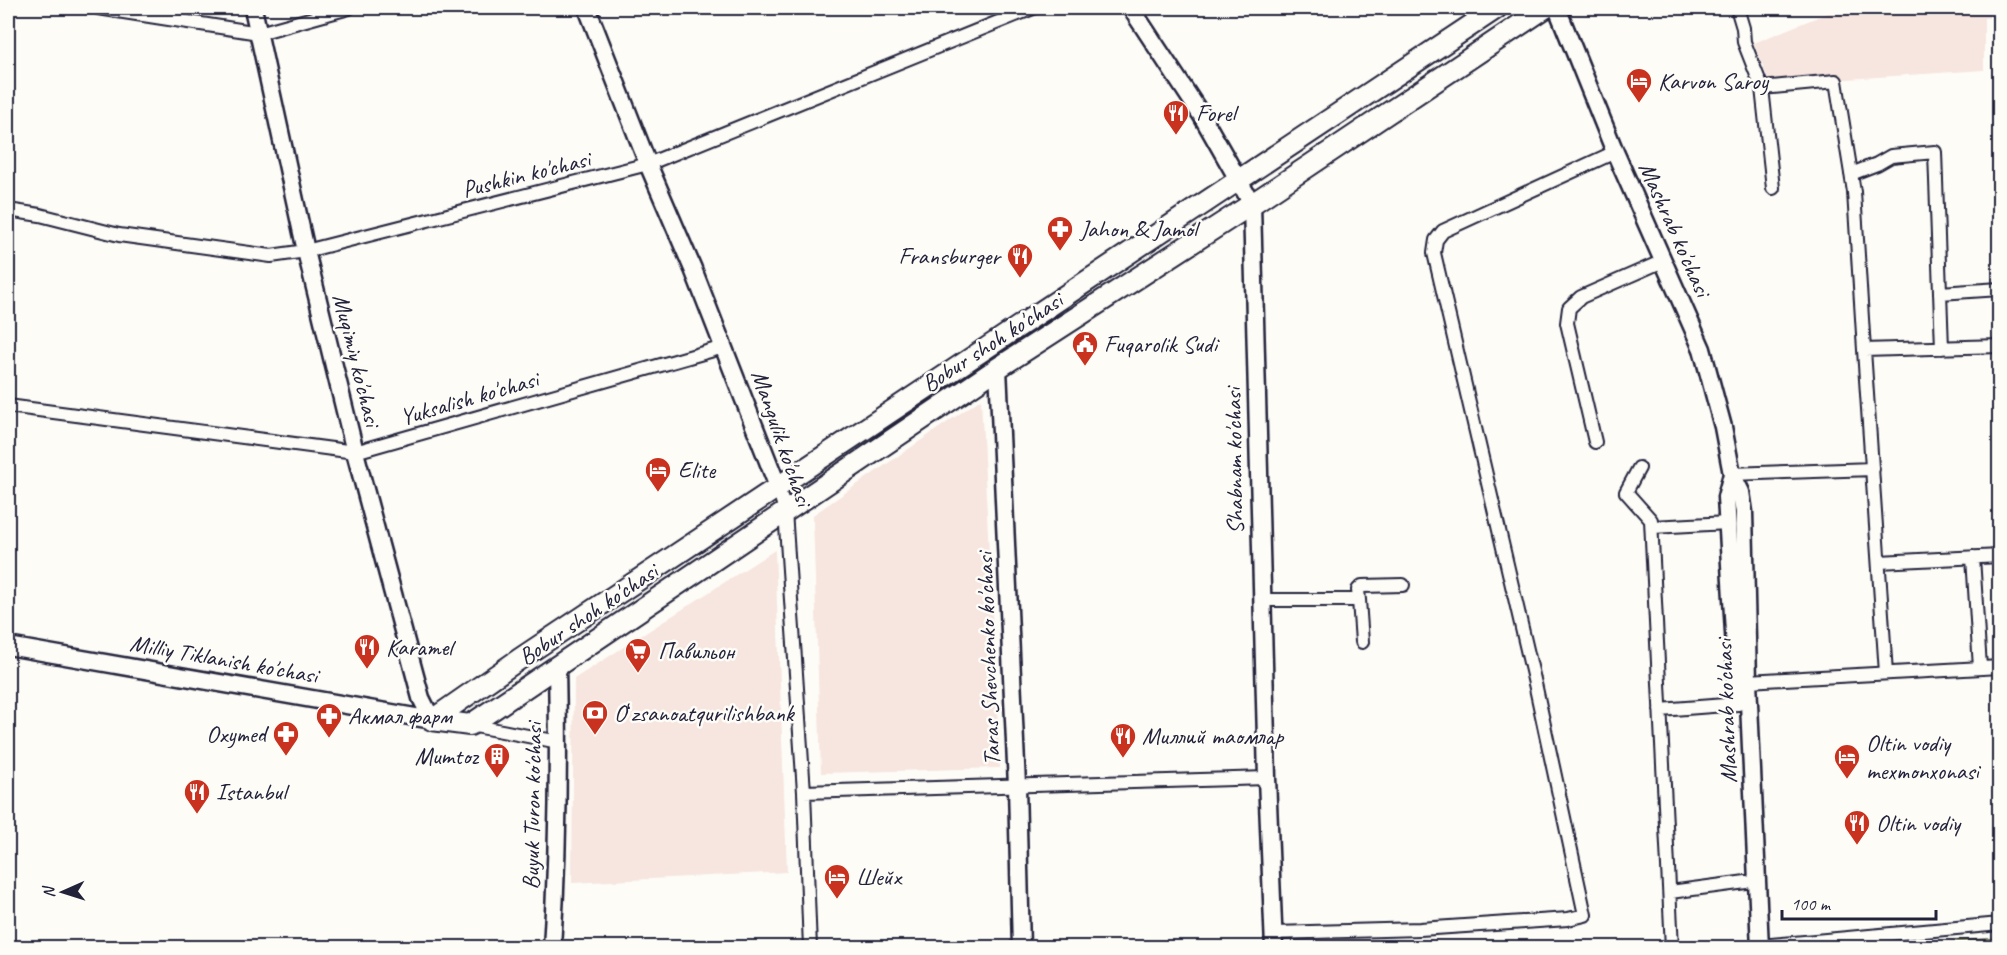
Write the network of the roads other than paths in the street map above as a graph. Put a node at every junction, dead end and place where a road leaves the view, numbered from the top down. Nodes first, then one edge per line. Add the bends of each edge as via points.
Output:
1 (98, 8) edge
2 (253, 8) edge
3 (349, 8) edge
4 (587, 8) edge
5 (1033, 8) edge
6 (1131, 8) edge
7 (1497, 8) edge
8 (1545, 8) edge
9 (1557, 8) edge
10 (1737, 8) edge
11 (259, 33) junction
12 (1762, 88) junction
13 (1615, 152) junction
14 (648, 164) junction
15 (1851, 174) junction
16 (1238, 180) junction
17 (1773, 188) dead end
18 (1252, 204) junction
19 (8, 210) edge
20 (306, 251) junction
21 (1663, 261) junction
22 (2000, 289) edge
23 (1940, 293) junction
24 (2000, 346) edge
25 (724, 347) junction
26 (1942, 348) junction
27 (1864, 350) junction
28 (998, 368) junction
29 (8, 405) edge
30 (1595, 442) dead end
31 (355, 452) junction
32 (1639, 468) dead end
33 (1873, 470) junction
34 (1732, 474) junction
35 (778, 487) junction
36 (785, 511) junction
37 (1728, 523) junction
38 (1652, 527) junction
39 (2000, 556) edge
40 (1973, 557) junction
41 (1879, 562) junction
42 (1403, 585) dead end
43 (1262, 600) junction
44 (1359, 600) junction
45 (1362, 642) dead end
46 (8, 646) edge
47 (557, 665) junction
48 (2000, 667) edge
49 (1980, 668) junction
50 (1886, 673) junction
51 (1748, 681) junction
52 (1738, 705) junction
53 (1660, 710) junction
54 (432, 720) junction
55 (470, 725) junction
56 (559, 742) junction
57 (1747, 775) junction
58 (1267, 778) junction
59 (1017, 786) junction
60 (804, 792) junction
61 (1746, 882) junction
62 (1670, 892) junction
63 (2000, 924) edge
64 (1274, 940) edge
65 (1756, 947) edge
66 (552, 948) edge
67 (810, 948) edge
68 (1021, 948) edge
69 (1672, 948) edge

1 - 11 street
2 - 11 street, Muqimiy ko'chasi
3 - 11 street
4 - 14 street, Mangulik ko'chasi
5 - 14 street, Pushkin ko'chasi
6 - 16 street, Shabnam ko'chasi via 1202,116
7 - 16 main road, Bobur shoh ko'chasi
8 - 18 main road, Bobur shoh ko'chasi
9 - 13 street, Mashrab ko'chasi
10 - 12 street via 1744,42
11 - 20 street, Muqimiy ko'chasi
12 - 15 street via 1836,81
12 - 17 street
13 - 21 street, Mashrab ko'chasi
13 - 64 street via 1443,231 1436,240 1434,253 1536,688 1585,918
14 - 20 street, Pushkin ko'chasi
14 - 25 street, Mangulik ko'chasi
15 - 23 street via 1891,156 1935,152
15 - 27 street
16 - 18 street, Shabnam ko'chasi
16 - 35 main road, Bobur shoh ko'chasi
18 - 28 main road, Bobur shoh ko'chasi
18 - 43 street, Shabnam ko'chasi
19 - 20 street, Pushkin ko'chasi via 119,235 271,256
20 - 31 street, Muqimiy ko'chasi
21 - 30 street via 1581,297 1569,308 1567,323
21 - 34 street, Mashrab ko'chasi via 1702,349
22 - 23 street
23 - 26 street
24 - 26 street
25 - 31 street, Yuksalish ko'chasi
25 - 35 street, Mangulik ko'chasi
26 - 27 street
27 - 33 street
28 - 36 main road, Bobur shoh ko'chasi
28 - 59 street, Taras Shevchenko ko'chasi
29 - 31 street, Yuksalish ko'chasi
31 - 54 street, Muqimiy ko'chasi via 421,698
32 - 38 street via 1626,492 1651,520
33 - 34 street
33 - 41 street
34 - 37 street, Mashrab ko'chasi via 1726,497
34 - 51 street, Mashrab ko'chasi via 1741,492 1744,512
35 - 36 street, Mangulik ko'chasi
35 - 54 main road, Bobur shoh ko'chasi
36 - 47 main road, Bobur shoh ko'chasi
36 - 60 street, Mangulik ko'chasi
37 - 38 street
37 - 52 street, Mashrab ko'chasi
38 - 53 street
39 - 40 street
40 - 41 street
40 - 49 street
41 - 50 street
42 - 44 street via 1362,586 1358,590
43 - 44 street
43 - 58 street, Shabnam ko'chasi
44 - 45 street
46 - 54 street, Milliy Tiklanish ko'chasi
47 - 55 main road, Bobur shoh ko'chasi
47 - 56 street, Buyuk Turon ko'chasi
48 - 49 street
49 - 50 street
50 - 51 street
51 - 57 street, Mashrab ko'chasi
52 - 53 street
52 - 57 street, Mashrab ko'chasi
53 - 62 street
54 - 55 main road
55 - 56 street
56 - 66 street, Buyuk Turon ko'chasi
57 - 61 street, Mashrab ko'chasi
57 - 65 street, Mashrab ko'chasi
58 - 59 street
58 - 64 street, Shabnam ko'chasi
59 - 60 street
59 - 68 street, Taras Shevchenko ko'chasi
60 - 67 street, Mangulik ko'chasi
61 - 62 street
61 - 65 street, Mashrab ko'chasi
62 - 69 street
63 - 65 street

